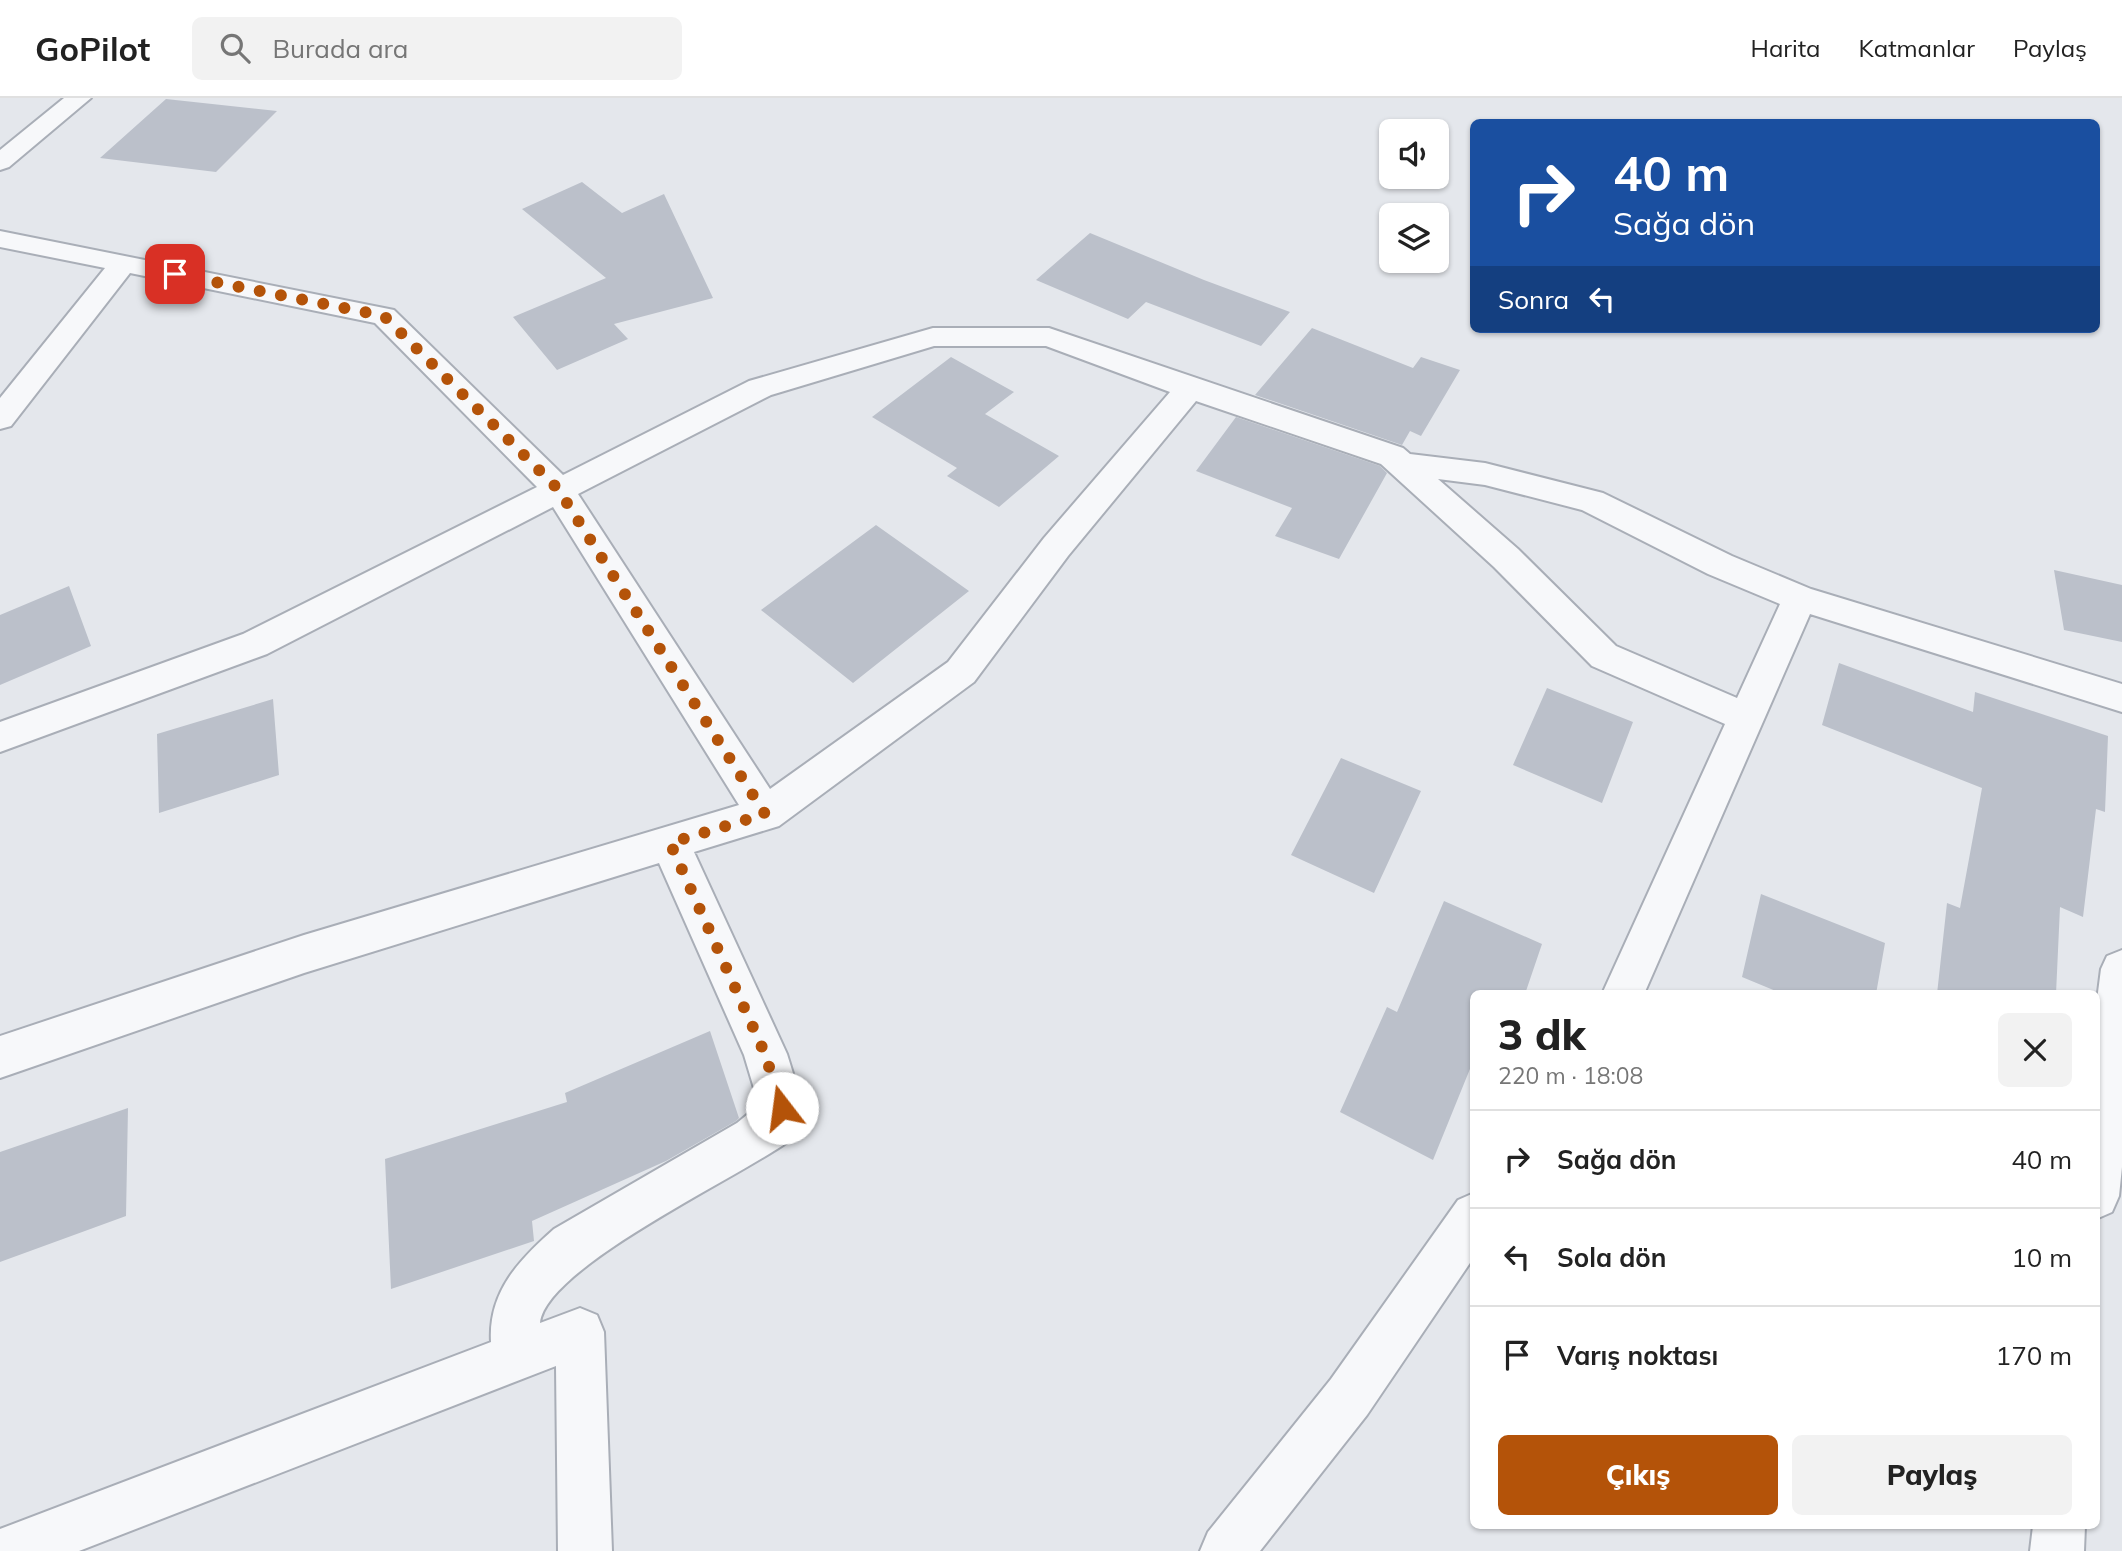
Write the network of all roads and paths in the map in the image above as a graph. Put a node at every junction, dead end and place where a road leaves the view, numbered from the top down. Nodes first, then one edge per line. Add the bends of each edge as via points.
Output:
1 (79, 98) edge
2 (0, 162) edge
3 (0, 239) edge
4 (123, 264) junction
5 (1190, 388) junction
6 (0, 419) edge
7 (1401, 464) junction
8 (558, 489) junction
9 (1800, 598) junction
10 (2122, 698) edge
11 (1747, 718) junction
12 (0, 737) edge
13 (765, 814) junction
14 (670, 843) junction
15 (2122, 969) edge
16 (1625, 990) edge
17 (0, 1057) edge
18 (2100, 1161) edge
19 (1470, 1222) edge
20 (516, 1357) junction
21 (2060, 1529) edge
22 (11, 1551) edge
23 (585, 1551) edge
24 (1227, 1551) edge
25 (2057, 1551) edge

1 - 2 street
3 - 4 street
4 - 6 street
4 - 8 street via 384,316
5 - 7 street via 1392,456
5 - 8 street via 1049,337 933,337 760,388
5 - 13 street via 1056,547 961,672
7 - 9 street via 1485,474 1592,501 1720,565
7 - 11 street via 1506,558 1604,656
8 - 12 street via 255,644
8 - 13 street
9 - 10 street
9 - 11 street
11 - 16 street
13 - 14 street
14 - 17 street via 304,954
14 - 20 street via 765,1054 782,1108 769,1128 753,1139 571,1246 546,1268 521,1294 513,1328
15 - 18 street
19 - 24 street via 1349,1397
20 - 22 street
20 - 23 street via 580,1332
21 - 25 street

